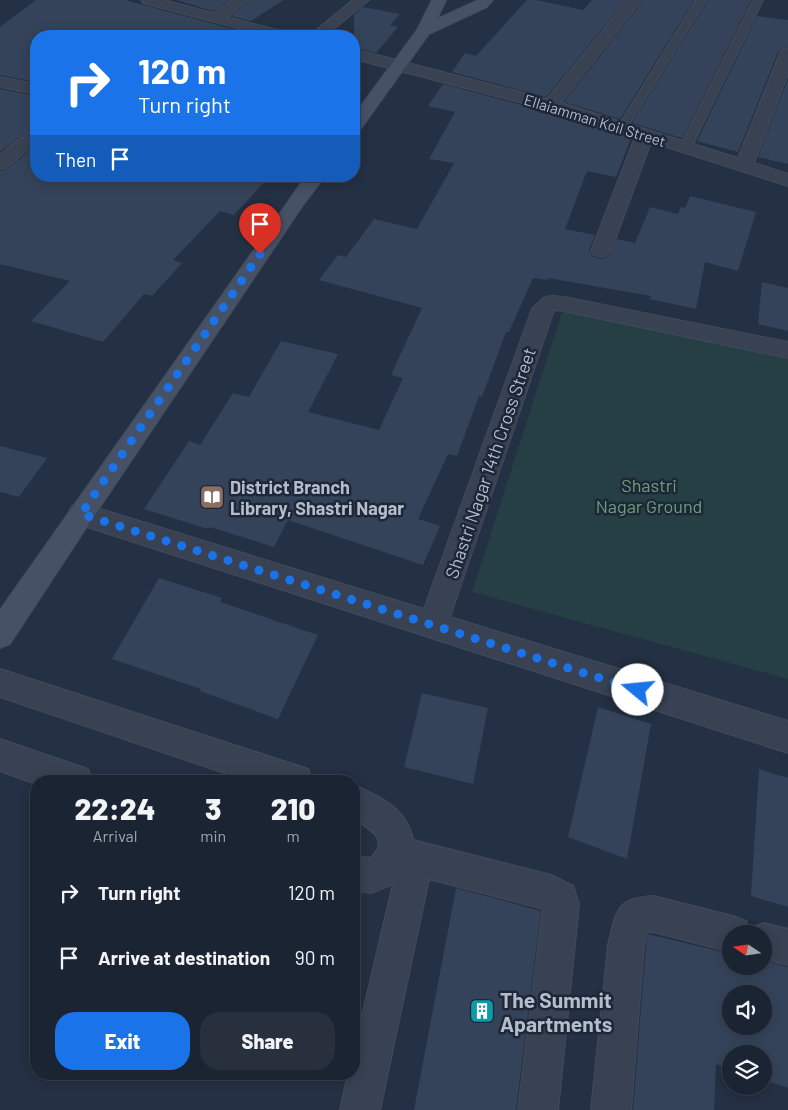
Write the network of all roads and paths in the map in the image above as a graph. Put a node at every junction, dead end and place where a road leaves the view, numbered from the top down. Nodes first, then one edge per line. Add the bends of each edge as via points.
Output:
1 (148, 0) edge
2 (241, 0) edge
3 (362, 0) edge
4 (440, 0) edge
5 (486, 0) edge
6 (635, 0) edge
7 (700, 0) edge
8 (758, 0) edge
9 (216, 18) junction
10 (244, 30) edge
11 (324, 30) edge
12 (424, 32) junction
13 (788, 53) edge
14 (360, 55) edge
15 (400, 65) junction
16 (0, 82) edge
17 (30, 88) edge
18 (551, 106) junction
19 (360, 118) edge
20 (622, 128) junction
21 (645, 135) junction
22 (30, 145) edge
23 (685, 148) junction
24 (0, 164) edge
25 (744, 167) junction
26 (788, 180) edge
27 (311, 182) edge
28 (601, 251) dead end
29 (788, 350) edge
30 (81, 514) junction
31 (433, 625) junction
32 (0, 635) edge
33 (0, 682) edge
34 (788, 737) edge
35 (0, 755) edge
36 (58, 775) edge
37 (278, 775) edge
38 (360, 805) edge
39 (406, 856) junction
40 (360, 874) edge
41 (722, 931) edge
42 (772, 943) edge
43 (788, 947) edge
44 (360, 1110) edge
45 (538, 1110) edge
46 (610, 1110) edge

1 - 9 street
2 - 9 street
3 - 11 street
4 - 12 street
5 - 12 street
6 - 18 street
7 - 20 lane
8 - 23 lane
9 - 10 street
12 - 15 street
13 - 25 street
14 - 15 street, Ellaiamman Koil Street
15 - 18 street, Ellaiamman Koil Street
15 - 19 street
16 - 17 street
18 - 20 street, Ellaiamman Koil Street
20 - 21 street, Ellaiamman Koil Street
21 - 23 street, Ellaiamman Koil Street
21 - 28 street
22 - 24 street via 23,144
23 - 25 street, Ellaiamman Koil Street
25 - 26 street, Ellaiamman Koil Street
27 - 30 street
29 - 31 street, Shastri Nagar 14th Cross Street via 576,306 551,303 543,309
30 - 31 street
30 - 32 street
31 - 34 street
33 - 37 street
35 - 36 street
38 - 39 street via 386,822
39 - 40 street via 372,876
39 - 44 street
39 - 45 street via 551,893 560,899
41 - 46 street via 653,914 636,915 632,920 626,946
42 - 43 street

